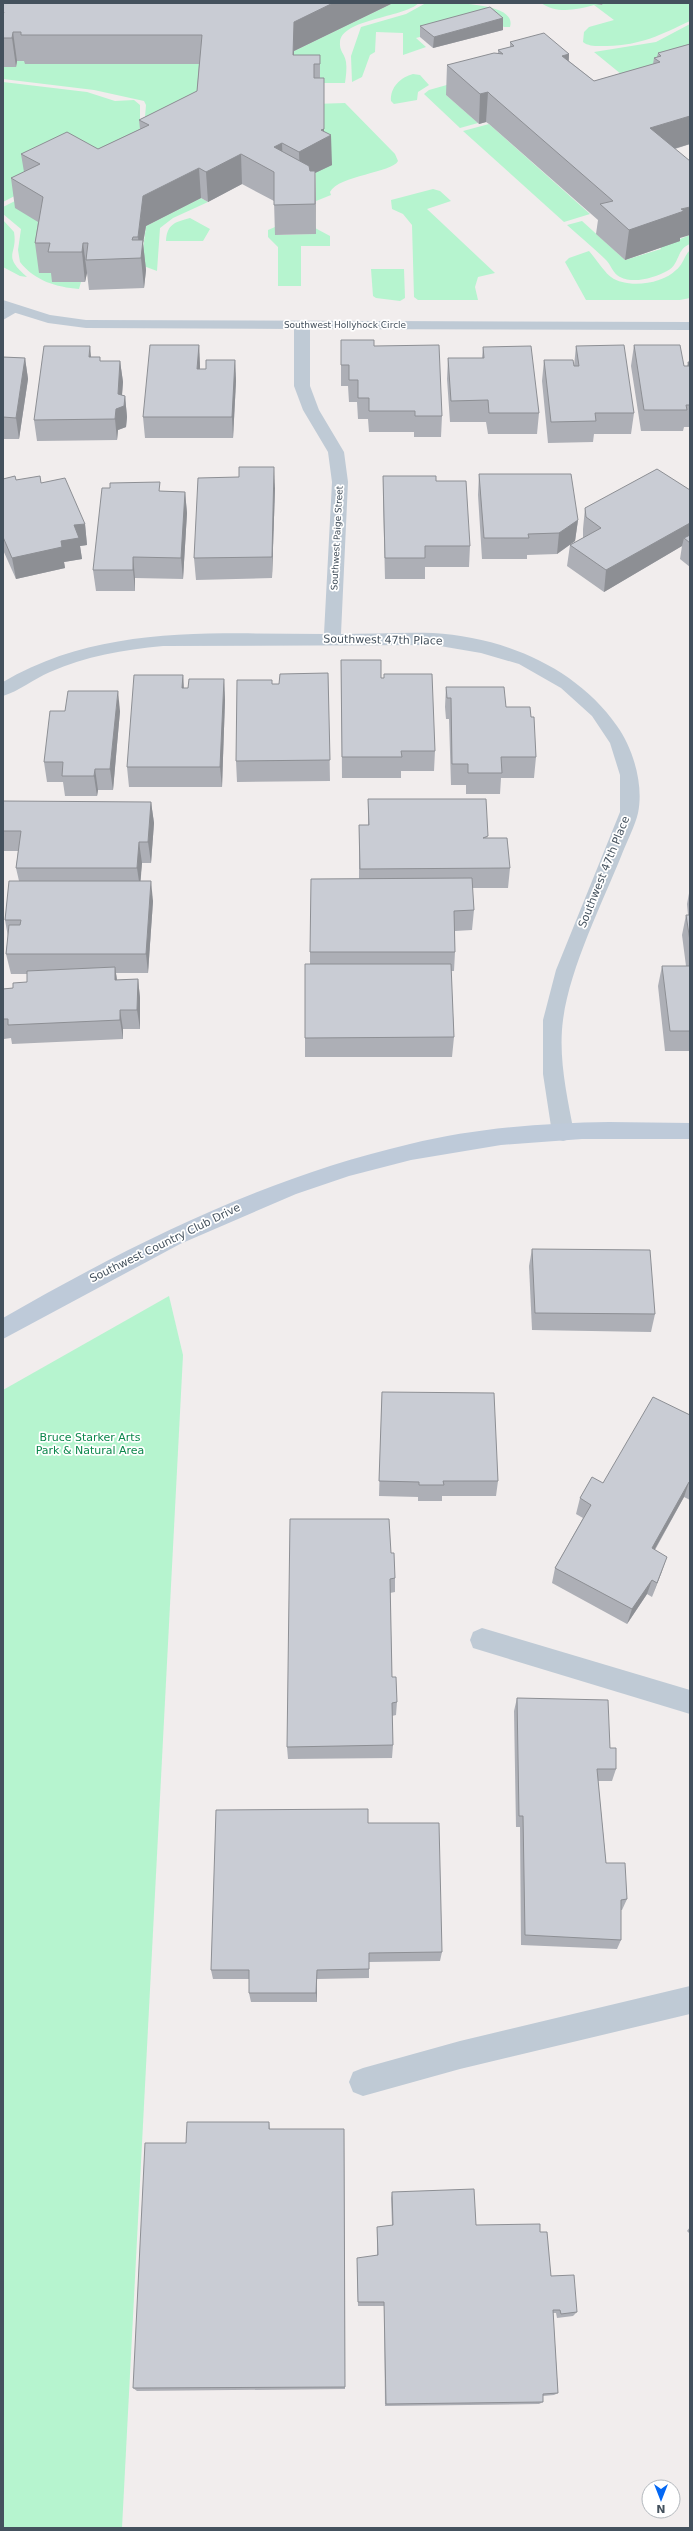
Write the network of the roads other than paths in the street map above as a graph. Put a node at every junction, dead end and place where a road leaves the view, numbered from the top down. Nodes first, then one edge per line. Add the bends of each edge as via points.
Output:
1 (7, 310) edge
2 (302, 325) junction
3 (690, 326) edge
4 (332, 639) junction
5 (3, 690) edge
6 (690, 1131) edge
7 (563, 1133) junction
8 (3, 1329) edge
9 (482, 1640) dead end
10 (690, 1702) edge
11 (690, 2000) edge
12 (363, 2082) dead end

1 - 2 street, Southwest Hollyhock Circle via 86,324
2 - 3 street, Southwest Hollyhock Circle
2 - 4 street, Southwest Paige Street via 302,386 311,410 336,452 340,482
4 - 5 street, Southwest 47th Place via 163,640 120,643 77,653 39,669
4 - 7 street, Southwest 47th Place via 434,639 483,647 525,660 567,684 598,712 619,742 629,775 628,812 566,970 554,1020 553,1074
6 - 7 street, Southwest Country Club Drive
7 - 8 street, Southwest Country Club Drive via 475,1140 367,1161 297,1183 215,1217 72,1289
9 - 10 street
11 - 12 street via 460,2055

